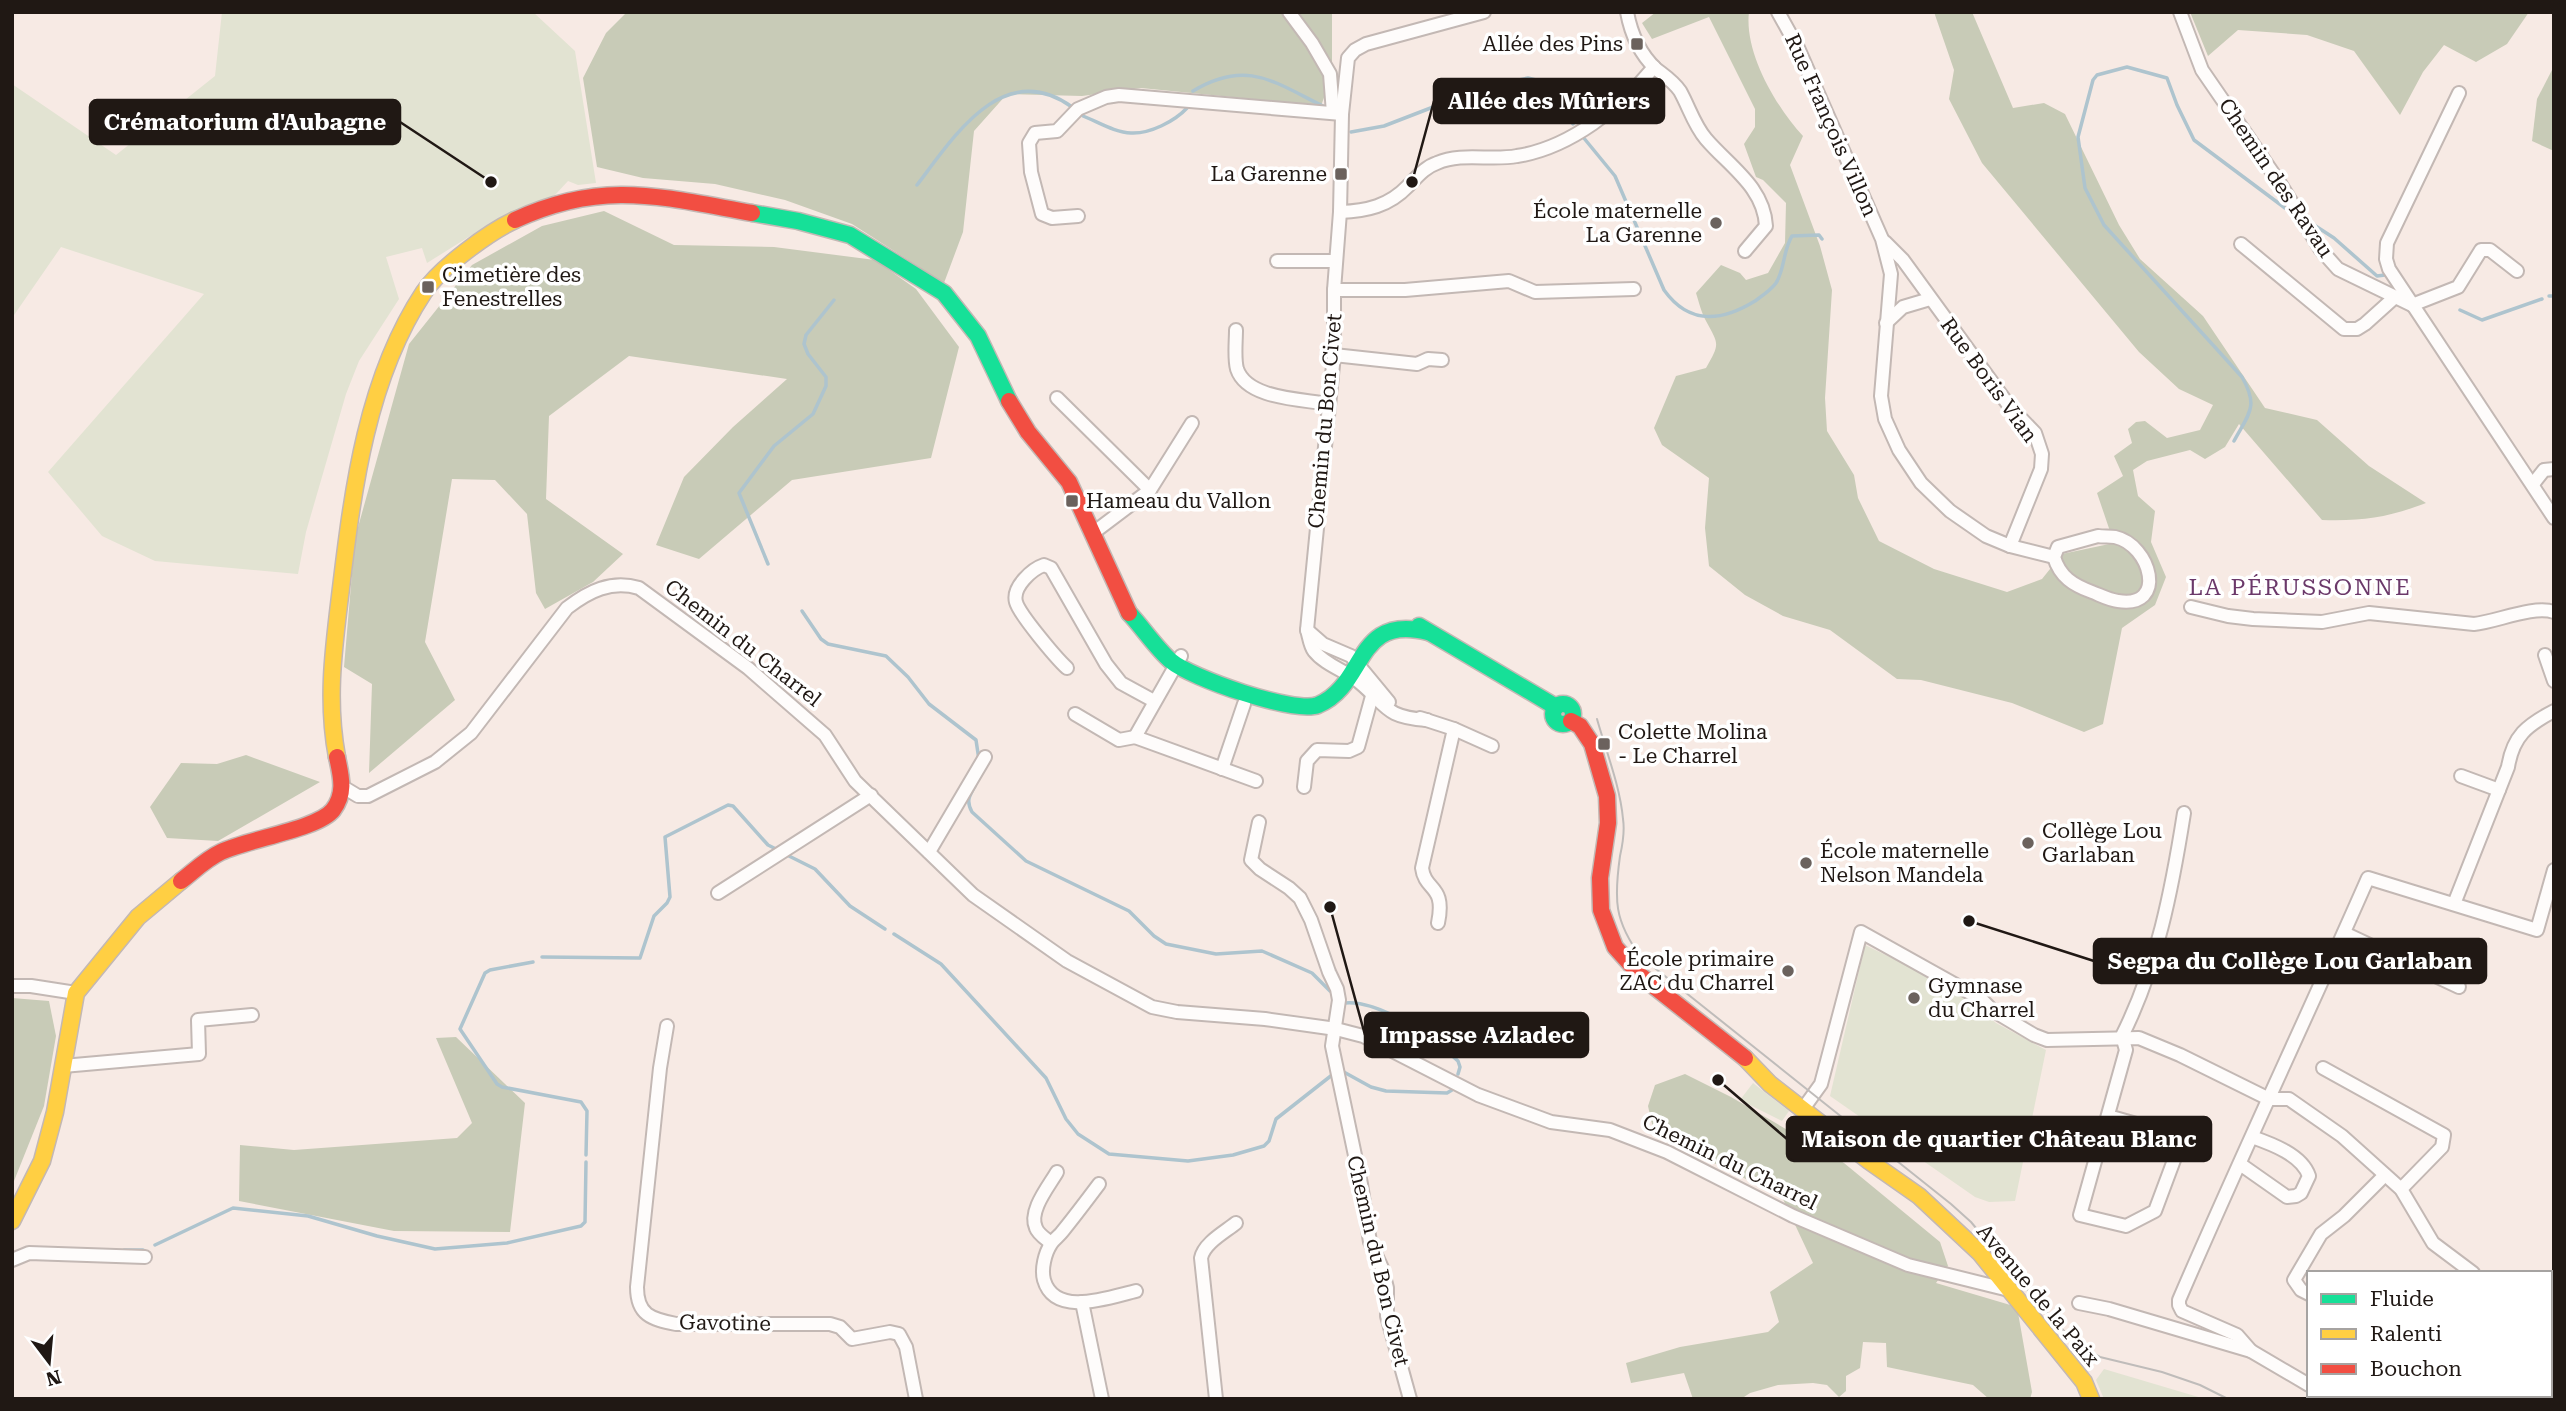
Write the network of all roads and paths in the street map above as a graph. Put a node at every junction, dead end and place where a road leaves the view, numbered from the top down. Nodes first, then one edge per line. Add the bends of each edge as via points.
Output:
1 (1289, 12) edge
2 (1484, 12) edge
3 (1626, 12) edge
4 (1778, 12) edge
5 (2180, 12) edge
6 (1654, 67) junction
7 (2459, 93) dead end
8 (1338, 113) junction
9 (1340, 212) junction
10 (1078, 216) dead end
11 (1882, 239) junction
12 (2241, 244) dead end
13 (1745, 251) dead end
14 (1903, 260) joint
15 (1277, 261) dead end
16 (1336, 261) junction
17 (2517, 271) dead end
18 (1634, 289) dead end
19 (1334, 290) junction
20 (2395, 297) junction
21 (1930, 299) junction
22 (2412, 306) junction
23 (1886, 323) junction
24 (1236, 330) dead end
25 (1334, 355) junction
26 (1442, 360) dead end
27 (1057, 398) dead end
28 (1328, 404) junction
29 (1192, 423) dead end
30 (2554, 469) edge
31 (2533, 484) junction
32 (1150, 490) junction
33 (2554, 518) edge
34 (1093, 533) junction
35 (2010, 546) junction
36 (2054, 557) junction
37 (2191, 607) dead end
38 (2554, 612) edge
39 (1307, 631) junction
40 (2545, 655) dead end
41 (1179, 660) junction
42 (1349, 667) junction
43 (1067, 668) dead end
44 (2554, 681) edge
45 (1372, 696) junction
46 (1154, 701) junction
47 (1244, 704) dead end
48 (2554, 711) edge
49 (1075, 714) dead end
50 (1427, 720) junction
51 (1454, 729) junction
52 (1135, 737) junction
53 (1492, 746) dead end
54 (985, 757) dead end
55 (1222, 769) junction
56 (2461, 776) dead end
57 (1256, 780) dead end
58 (343, 787) junction
59 (1304, 787) dead end
60 (2499, 790) junction
61 (871, 795) junction
62 (2184, 813) dead end
63 (1259, 822) dead end
64 (929, 852) junction
65 (2554, 870) edge
66 (718, 893) dead end
67 (2454, 904) junction
68 (1438, 923) dead end
69 (2344, 933) junction
70 (12, 986) edge
71 (2459, 987) dead end
72 (76, 993) junction
73 (252, 1014) dead end
74 (667, 1026) dead end
75 (1336, 1029) junction
76 (2122, 1037) junction
77 (63, 1066) junction
78 (2323, 1068) dead end
79 (2269, 1100) junction
80 (1803, 1109) junction
81 (2108, 1116) junction
82 (2252, 1136) junction
83 (2240, 1164) junction
84 (1057, 1172) dead end
85 (2385, 1175) junction
86 (1100, 1184) dead end
87 (2401, 1189) junction
88 (12, 1221) edge
89 (1237, 1223) dead end
90 (1051, 1243) junction
91 (145, 1256) dead end
92 (12, 1260) edge
93 (2470, 1271) edge
94 (1136, 1291) dead end
95 (2013, 1291) junction
96 (2307, 1293) edge
97 (1082, 1302) junction
98 (2079, 1303) dead end
99 (2251, 1352) junction
100 (2307, 1384) edge
101 (916, 1399) edge
102 (1102, 1399) edge
103 (1216, 1399) edge
104 (1410, 1399) edge
105 (2091, 1399) edge

1 - 8 street via 1330,74
2 - 8 street via 1355,50 1348,58
3 - 6 street via 1632,37
4 - 11 street, Rue François Villon
5 - 20 street, Chemin des Ravau via 2202,70 2321,250 2339,269
6 - 9 street via 1623,100 1561,142 1515,157 1435,163 1391,202
6 - 13 street via 1679,91 1704,136 1750,182 1766,226
7 - 22 street via 2387,243 2389,269
8 - 9 street, Chemin du Bon Civet
8 - 10 street via 1105,97 1078,109 1057,131 1035,133 1029,143 1042,215
9 - 16 street, Chemin du Bon Civet
11 - 14 street, Rue François Villon
11 - 23 street, Rue François Villon via 1891,274
12 - 20 street via 2344,329 2365,324
14 - 21 street, Rue Boris Vian
15 - 16 street
16 - 19 street, Chemin du Bon Civet
17 - 22 street via 2490,250 2481,250 2458,288
18 - 19 street via 1535,292 1510,281 1405,290
19 - 25 street, Chemin du Bon Civet
20 - 22 street, Chemin des Ravau
21 - 23 street via 1903,307
21 - 35 street, Rue Boris Vian via 2010,407 2035,433 2042,454 2041,470
22 - 31 street
23 - 35 street, Rue François Villon via 1881,396 1899,450 1921,483 1950,511
24 - 28 street via 1236,366 1249,386 1259,392
25 - 26 street via 1417,364
25 - 28 street, Chemin du Bon Civet
27 - 32 street
28 - 39 street, Chemin du Bon Civet
29 - 32 street
30 - 31 street via 2544,470
31 - 33 street
32 - 34 street
34 - 41 street via 1128,611
34 - 58 street via 1069,482 1003,392 968,322 944,293 850,235 799,221 647,194 592,195 540,208 469,248 425,290 395,345 381,384 350,516 331,675 331,726
35 - 36 street, Rue François Villon
36 - 36 street via 2059,571 2075,586 2104,597 2130,601 2148,590 2148,566 2128,543 2115,537 2064,544
37 - 38 street via 2253,619 2322,622 2369,613 2473,625 2534,611
39 - 42 street
39 - 42 street via 1314,650
40 - 44 street
41 - 42 street via 1285,696 1303,697 1323,692
41 - 42 street via 1192,674 1283,705 1303,707 1317,705 1339,691
41 - 46 street
42 - 45 street
42 - 50 street via 1395,708
42 - 80 street, Avenue de la Paix via 1382,634 1408,627 1428,632 1556,707 1552,715 1556,722 1580,726 1592,744 1607,796 1601,910 1615,947 1641,976
43 - 46 street via 1016,602 1017,589 1044,565 1051,568 1106,664 1122,683
45 - 50 street via 1405,719
45 - 59 street via 1358,747 1317,750 1307,761
46 - 52 street
47 - 55 street
48 - 60 street via 2528,727 2511,750
49 - 52 street via 1119,740
50 - 51 street
51 - 53 street
51 - 68 street via 1422,868 1438,893
52 - 55 street
54 - 64 street
55 - 57 street
56 - 60 street
58 - 61 street, Chemin du Charrel via 368,796 435,762 471,733 567,608 599,588 627,585 639,588 748,668 825,735 855,781
58 - 72 street via 332,812 319,821 251,840 202,863 138,917
60 - 67 street
61 - 64 street, Chemin du Charrel
61 - 66 street
62 - 76 street via 2167,907
63 - 75 street, Chemin du Bon Civet via 1251,860 1305,906 1337,989
64 - 75 street, Chemin du Charrel via 973,895 1067,961 1152,1007
65 - 67 street via 2537,930
67 - 69 street via 2368,878
69 - 71 street
69 - 79 street
70 - 72 street
72 - 77 street
73 - 77 street via 198,1020 199,1054
74 - 101 street, Gavotine via 637,1287 642,1310 676,1324 830,1324 852,1339 899,1334 906,1346
75 - 95 street, Chemin du Charrel via 1363,1036 1478,1095 1551,1122 1600,1127 1656,1147 1816,1227 1908,1265
75 - 104 street, Chemin du Bon Civet via 1332,1046 1370,1242 1382,1268 1387,1316
76 - 79 street via 2139,1038 2180,1055
76 - 80 street via 2060,1041 2034,1035 1981,999 1861,932 1821,1084
76 - 81 street via 2126,1050
77 - 88 street via 42,1161
78 - 87 street via 2444,1135 2442,1147
79 - 82 street
79 - 85 street via 2289,1100 2311,1114
80 - 95 street, Avenue de la Paix via 1919,1196
81 - 81 street via 2179,1138 2155,1211 2126,1226 2080,1215
82 - 83 street
82 - 83 street via 2277,1146 2304,1166 2307,1183 2296,1196 2287,1197
83 - 99 street via 2179,1305 2190,1316 2237,1335
84 - 90 street via 1034,1220 1036,1230
85 - 87 street
85 - 96 street via 2321,1234 2294,1280
86 - 90 street
87 - 93 street via 2433,1243
89 - 103 street via 1207,1246 1201,1258
90 - 97 street via 1042,1276 1046,1287 1069,1302
91 - 92 street via 29,1253
94 - 97 street
95 - 105 street, Avenue de la Paix via 2084,1382
97 - 102 street
98 - 99 street
99 - 100 street

